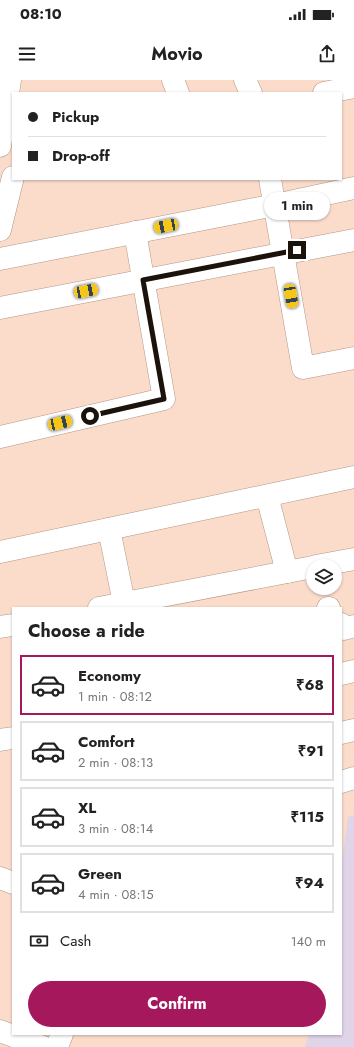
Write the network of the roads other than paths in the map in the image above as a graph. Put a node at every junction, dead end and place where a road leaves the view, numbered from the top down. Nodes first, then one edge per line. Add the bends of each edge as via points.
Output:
1 (10, 80) edge
2 (173, 80) edge
3 (245, 80) edge
4 (354, 87) edge
5 (178, 92) edge
6 (251, 92) edge
7 (329, 92) edge
8 (0, 146) edge
9 (0, 152) edge
10 (12, 156) edge
11 (12, 180) edge
12 (270, 180) edge
13 (354, 188) edge
14 (275, 205) junction
15 (0, 230) edge
16 (135, 232) junction
17 (354, 240) edge
18 (283, 253) junction
19 (0, 258) edge
20 (143, 280) junction
21 (0, 308) edge
22 (354, 358) edge
23 (0, 437) edge
24 (354, 477) edge
25 (267, 496) junction
26 (109, 529) junction
27 (0, 552) edge
28 (354, 559) edge
29 (342, 561) edge
30 (306, 568) edge
31 (287, 572) junction
32 (125, 606) edge
33 (112, 607) edge
34 (12, 625) edge
35 (342, 626) edge
36 (354, 626) edge
37 (0, 627) edge
38 (354, 671) edge
39 (342, 674) edge
40 (354, 730) edge
41 (342, 733) edge
42 (12, 738) edge
43 (0, 740) edge
44 (354, 778) edge
45 (342, 782) edge
46 (0, 878) edge
47 (12, 883) edge
48 (0, 1031) edge
49 (62, 1035) edge
50 (43, 1047) edge
51 (57, 1047) edge

1 - 8 street
2 - 5 street
3 - 6 street
4 - 7 street
9 - 10 street
11 - 15 street
12 - 14 street
13 - 14 street
14 - 16 street
14 - 18 street
16 - 19 street
16 - 20 street
17 - 18 street
18 - 20 street
18 - 22 street via 303,368
20 - 21 street
20 - 23 street via 164,399
24 - 25 street
25 - 26 street
25 - 31 street
26 - 27 street
26 - 32 street
28 - 29 street
30 - 31 street
31 - 32 street
32 - 33 street
34 - 37 street
35 - 36 street via 344,629
38 - 39 street
40 - 41 street
42 - 43 street
44 - 45 street
46 - 47 street
48 - 50 street
49 - 51 street

